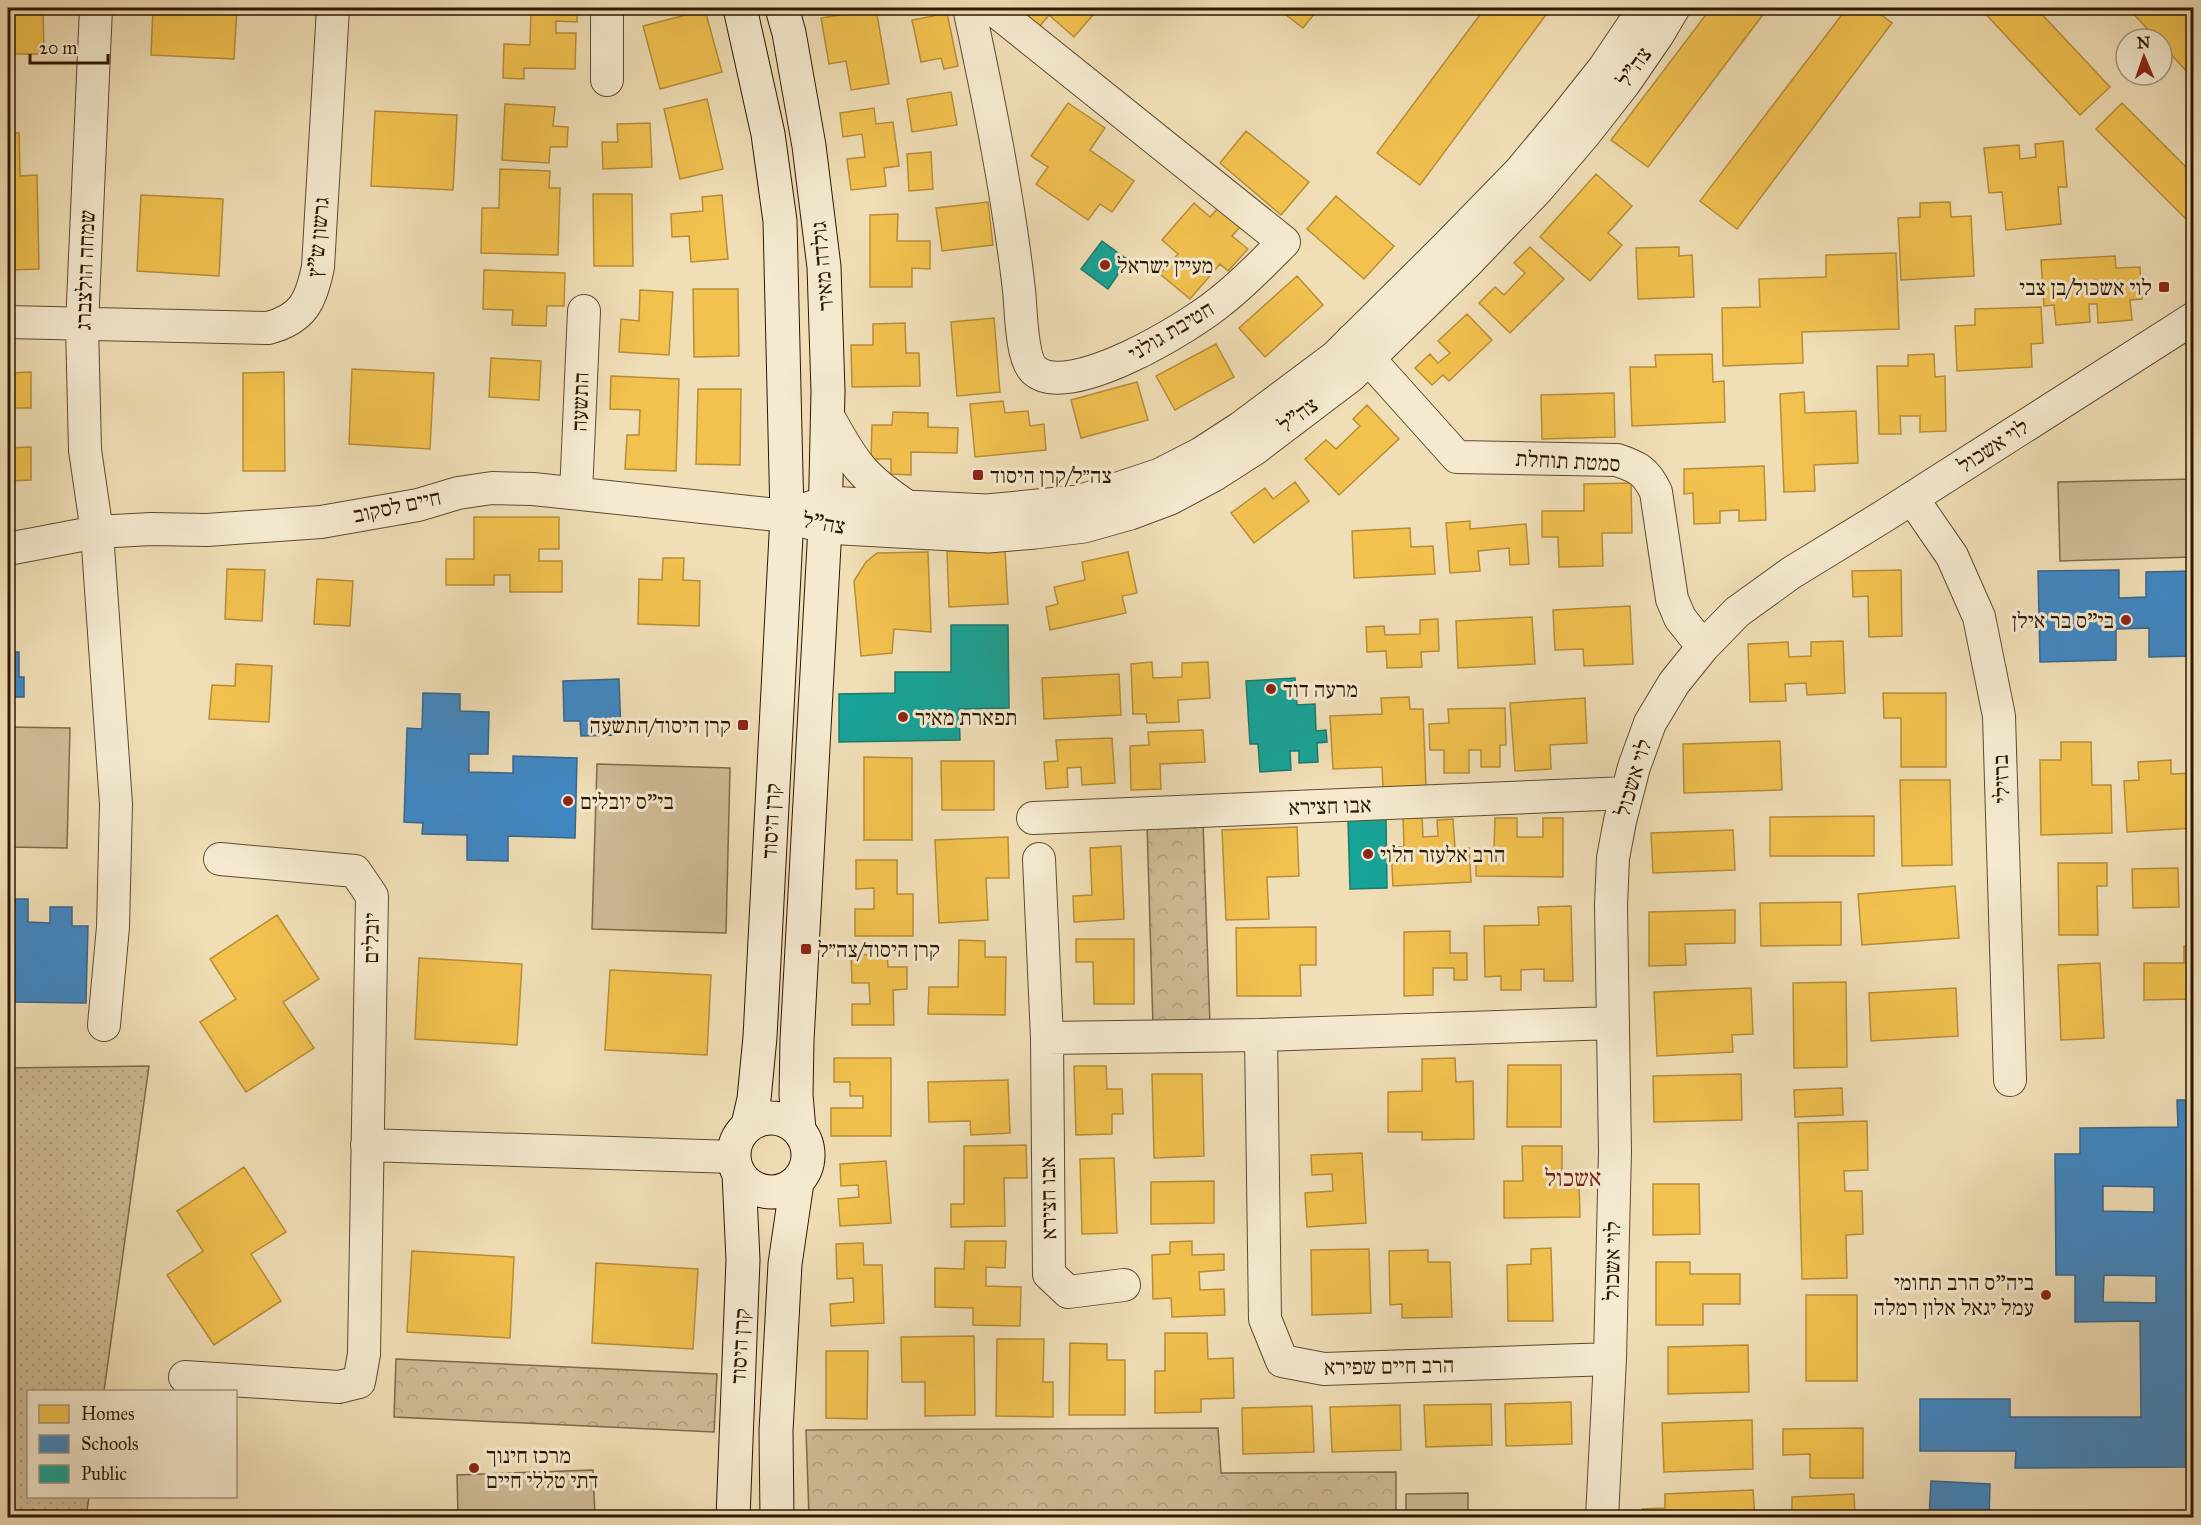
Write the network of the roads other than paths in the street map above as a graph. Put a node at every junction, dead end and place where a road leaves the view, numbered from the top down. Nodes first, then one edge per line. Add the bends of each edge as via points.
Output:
1 (96, 8) edge
2 (333, 8) edge
3 (607, 8) edge
4 (740, 8) edge
5 (782, 8) edge
6 (969, 8) edge
7 (992, 8) edge
8 (1645, 8) edge
9 (1673, 8) edge
10 (607, 80) dead end
11 (584, 311) dead end
12 (2193, 318) edge
13 (8, 322) edge
14 (82, 325) junction
15 (1361, 350) junction
16 (828, 417) junction
17 (576, 493) junction
18 (1912, 498) junction
19 (908, 507) junction
20 (826, 515) junction
21 (787, 516) junction
22 (97, 532) junction
23 (8, 549) edge
24 (1703, 647) junction
25 (1627, 793) junction
26 (1033, 818) dead end
27 (220, 858) dead end
28 (1039, 859) dead end
29 (1613, 1023) junction
30 (104, 1025) dead end
31 (1261, 1035) junction
32 (1047, 1038) junction
33 (2010, 1080) dead end
34 (748, 1125) junction
35 (799, 1130) junction
36 (368, 1145) junction
37 (736, 1166) junction
38 (797, 1182) junction
39 (1124, 1285) dead end
40 (1610, 1359) junction
41 (185, 1377) dead end
42 (733, 1518) edge
43 (777, 1518) edge
44 (1602, 1518) edge

1 - 14 street, שמחה הולצברג
2 - 14 street, גרשון ש"ץ via 318,267 314,287 299,313 286,324 268,328
3 - 10 street
4 - 21 main road, גולדה מאיר via 768,134 780,221
5 - 16 main road, גולדה מאיר via 809,146 824,267
6 - 7 street, חטיבת גולני via 992,114 1026,351 1032,369 1046,378 1064,379 1111,366 1173,334 1248,279 1284,242
8 - 15 main road, צה"ל via 1604,69 1520,172 1446,248
9 - 15 main road, צה"ל via 1624,83 1538,188 1456,274
11 - 17 street, התשעה
12 - 18 street, לוי אשכול
13 - 14 street, גרשון ש"ץ
14 - 22 street, שמחה הולצברג via 85,450
15 - 19 main road, צה"ל via 1336,357 1241,428 1160,475 1079,502 987,511
15 - 20 main road, צה"ל via 1351,375 1255,448 1170,498 1130,513 1084,526 988,536
15 - 24 street, סמטת תוחלת via 1456,457 1617,460 1636,466 1650,479 1656,492 1672,599 1680,618
16 - 19 main road via 861,472
16 - 20 main road, גולדה מאיר
17 - 21 street, חיים לסקוב
17 - 22 street, חיים לסקוב via 492,488 321,522
18 - 24 street, לוי אשכול via 1791,573 1737,612
18 - 33 street, ברזילי via 1952,556 1979,617 1999,716
19 - 20 main road, צה"ל
20 - 21 main road, צה"ל
20 - 35 main road, קרן היסוד via 797,1040
21 - 34 main road, קרן היסוד via 760,1037
22 - 23 street, חיים לסקוב
22 - 30 street, שמחה הולצברג via 116,804 113,927
24 - 25 street, לוי אשכול via 1674,683 1650,723
25 - 26 street, אבו חצירא
25 - 29 street, לוי אשכול via 1613,858
27 - 36 street, יובלים via 355,872 372,896
28 - 32 street, אבו חצירא
29 - 31 street
29 - 40 street, לוי אשכול via 1615,1151
31 - 32 street
31 - 40 street, הרב חיים שפירא via 1265,1319 1282,1361 1324,1369
32 - 39 street, אבו חצירא via 1049,1274 1068,1292
34 - 35 main road via 774,1118
34 - 37 main road via 737,1140
35 - 38 main road via 808,1156
36 - 37 street
36 - 41 street, יובלים via 364,1354 359,1382 339,1387
37 - 38 main road via 752,1187 761,1191 780,1191
37 - 42 main road, קרן היסוד via 744,1260
38 - 43 main road, קרן היסוד via 785,1264 776,1431
40 - 44 street, לוי אשכול

